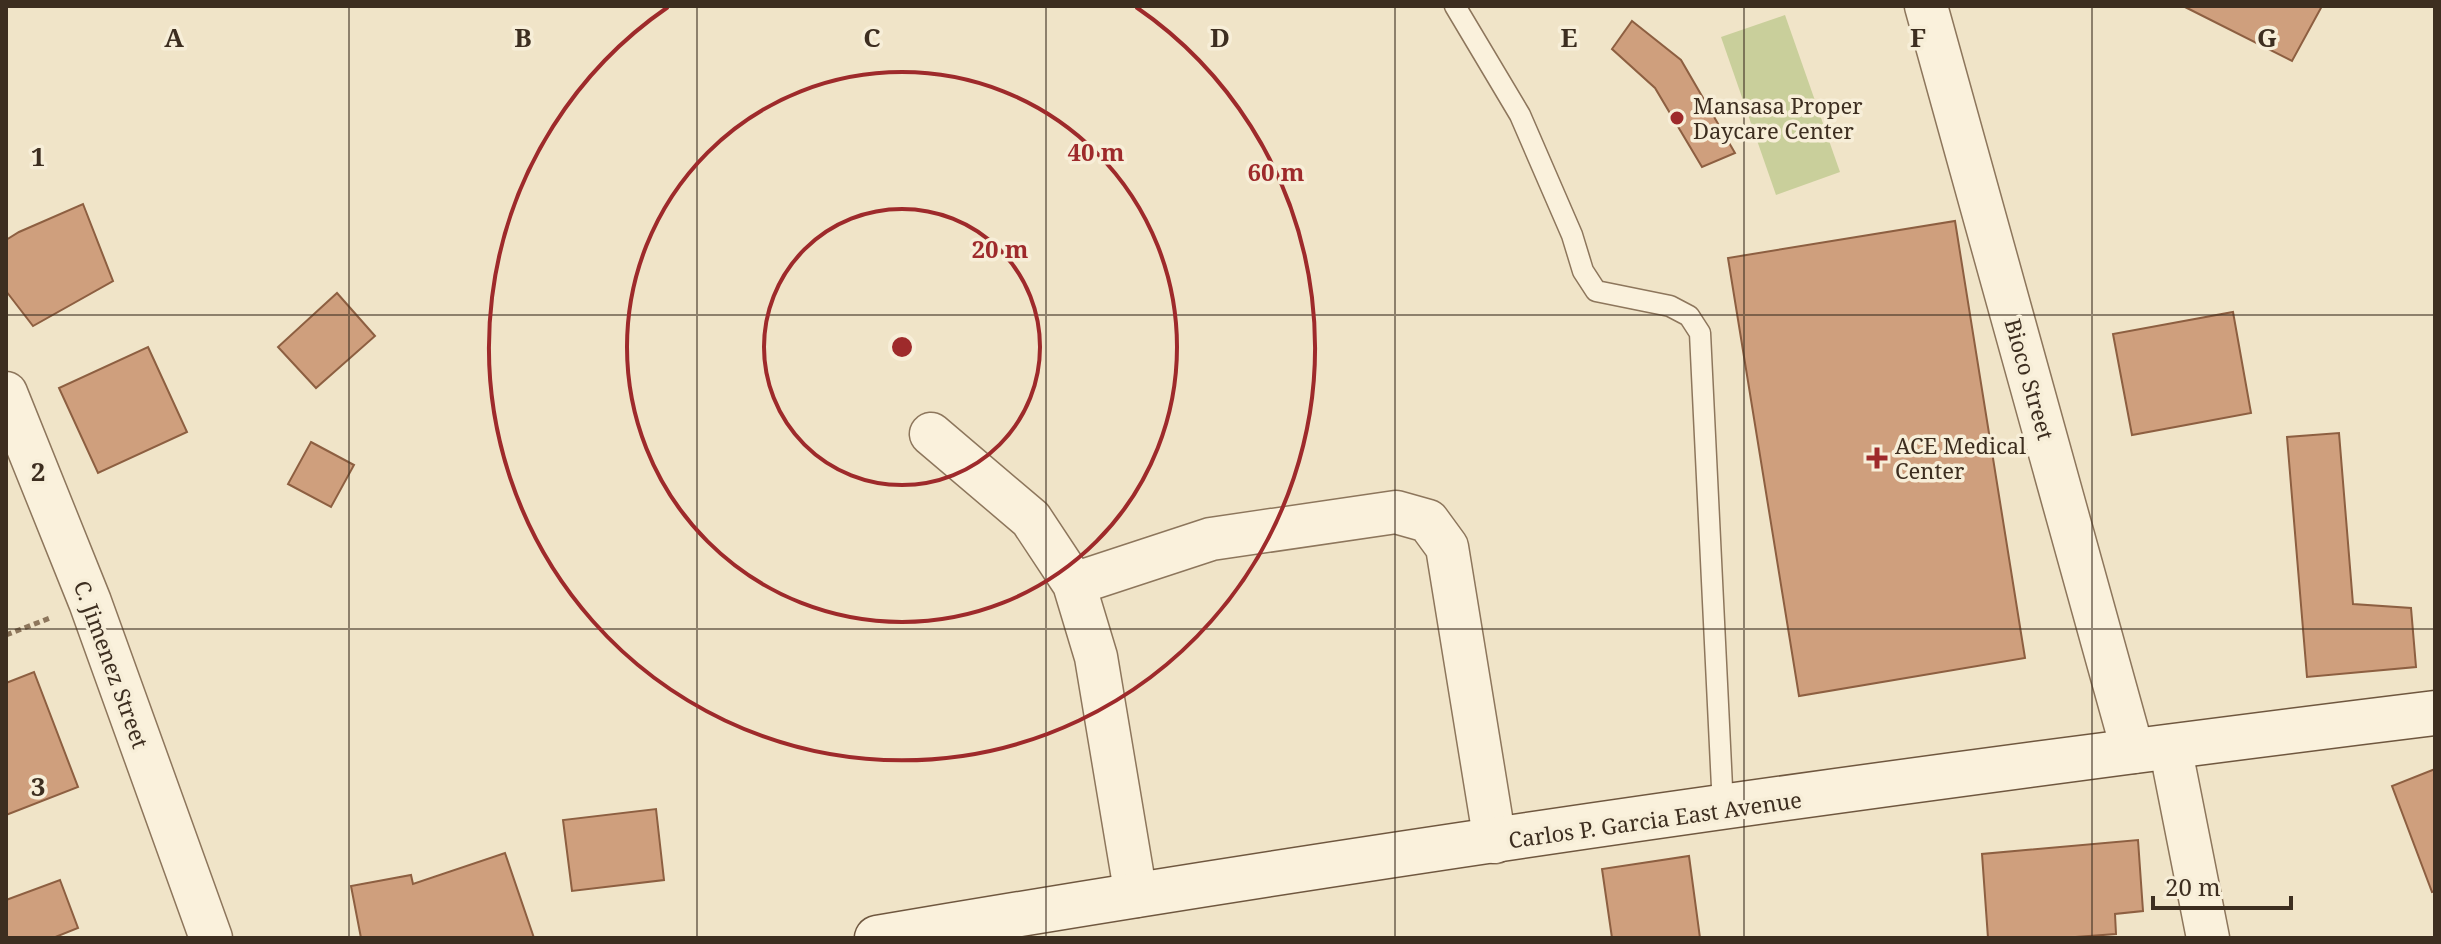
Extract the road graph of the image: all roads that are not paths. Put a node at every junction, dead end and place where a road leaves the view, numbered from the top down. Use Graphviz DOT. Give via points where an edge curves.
graph roads {
  1 [pos="1455,6"];
  2 [pos="1926,6"];
  3 [pos="6,393"];
  4 [pos="931,434"];
  5 [pos="1074,584"];
  6 [pos="2435,713"];
  7 [pos="2152,749"];
  8 [pos="1723,808"];
  9 [pos="1495,842"];
  10 [pos="1136,896"];
  11 [pos="211,938"];
  12 [pos="877,938"];
  13 [pos="2208,938"];
  1 -- 8 [label="lane" via="1520,115 1583,271 1596,291 1670,306 1689,316 1700,333"];
  2 -- 7 [label="street, Bioco Street"];
  3 -- 11 [label="street, C. Jimenez Street" via="90,602"];
  4 -- 5 [label="street" via="1031,519"];
  5 -- 9 [label="street" via="1211,539 1396,512 1428,521 1447,547"];
  5 -- 10 [label="street" via="1096,657"];
  6 -- 7 [label="main road, Carlos P. Garcia East Avenue"];
  7 -- 8 [label="main road, Carlos P. Garcia East Avenue"];
  7 -- 13 [label="street, Bioco Street"];
  8 -- 9 [label="main road, Carlos P. Garcia East Avenue"];
  9 -- 10 [label="main road, Carlos P. Garcia East Avenue"];
  10 -- 12 [label="main road, Carlos P. Garcia East Avenue"];
}
